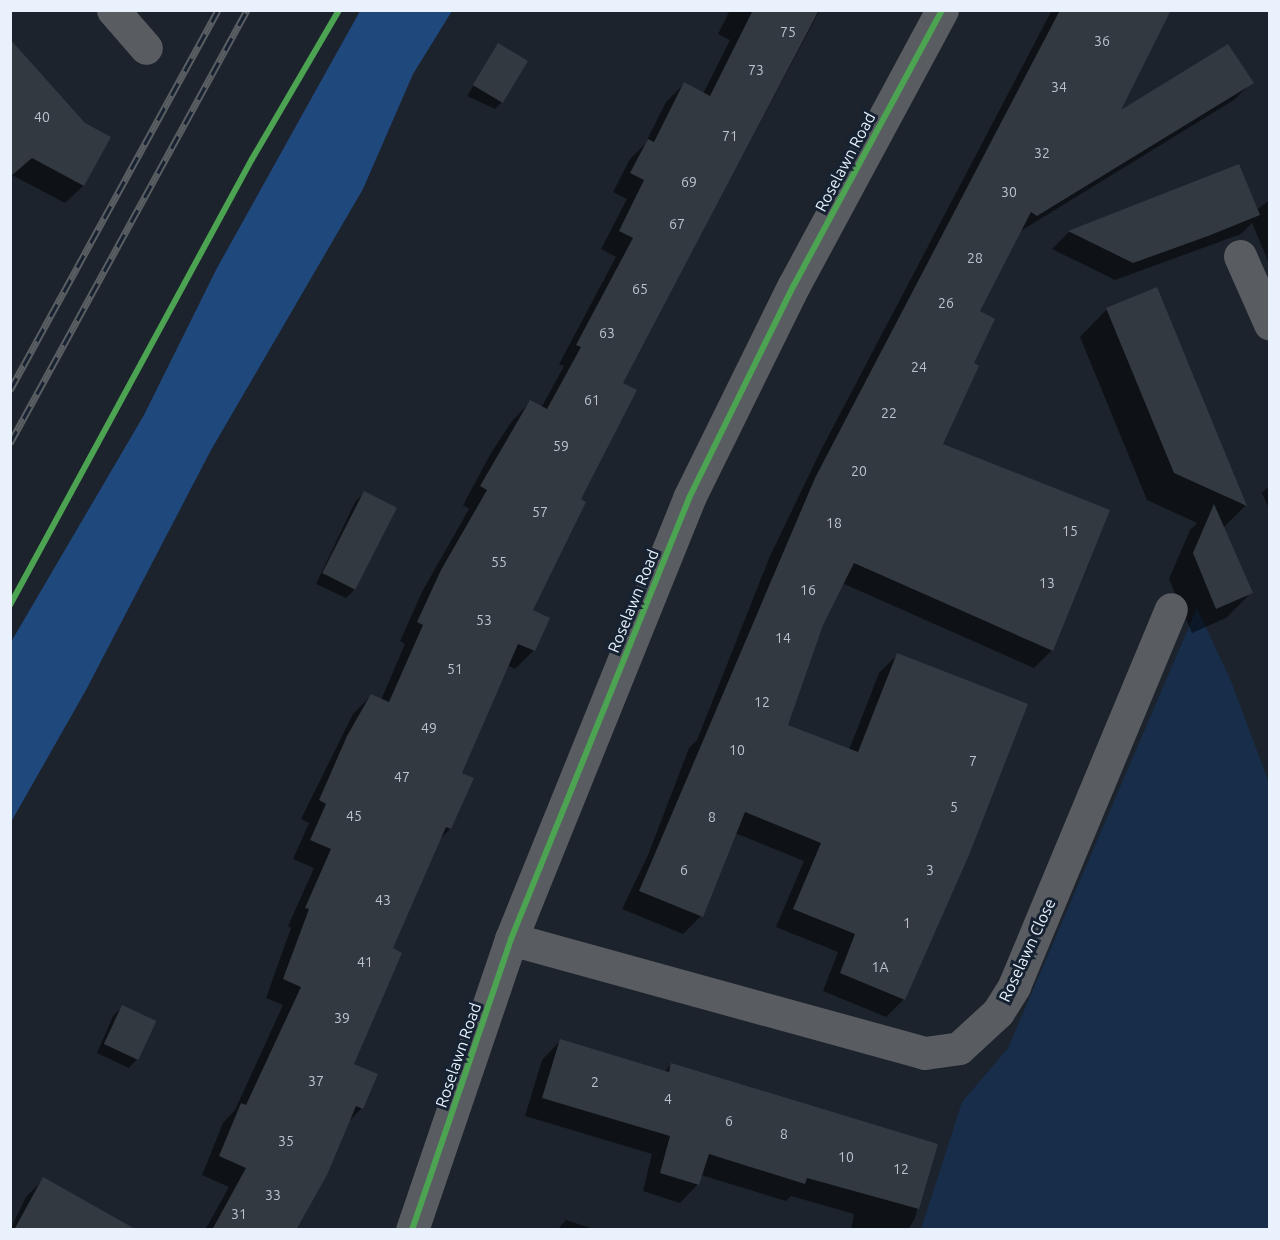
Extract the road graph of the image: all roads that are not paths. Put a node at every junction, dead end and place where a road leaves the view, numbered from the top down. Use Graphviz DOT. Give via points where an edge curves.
graph roads {
  1 [pos="113,10"];
  2 [pos="942,10"];
  3 [pos="146,48"];
  4 [pos="1240,256"];
  5 [pos="1269,324"];
  6 [pos="1171,609"];
  7 [pos="511,939"];
  8 [pos="412,1230"];
  1 -- 3 [label="street"];
  2 -- 7 [label="street, Roselawn Road" via="794,285 689,498"];
  4 -- 5 [label="street"];
  6 -- 7 [label="street, Roselawn Close" via="1014,986 998,1012 959,1048 925,1053"];
  7 -- 8 [label="street, Roselawn Road"];
}
